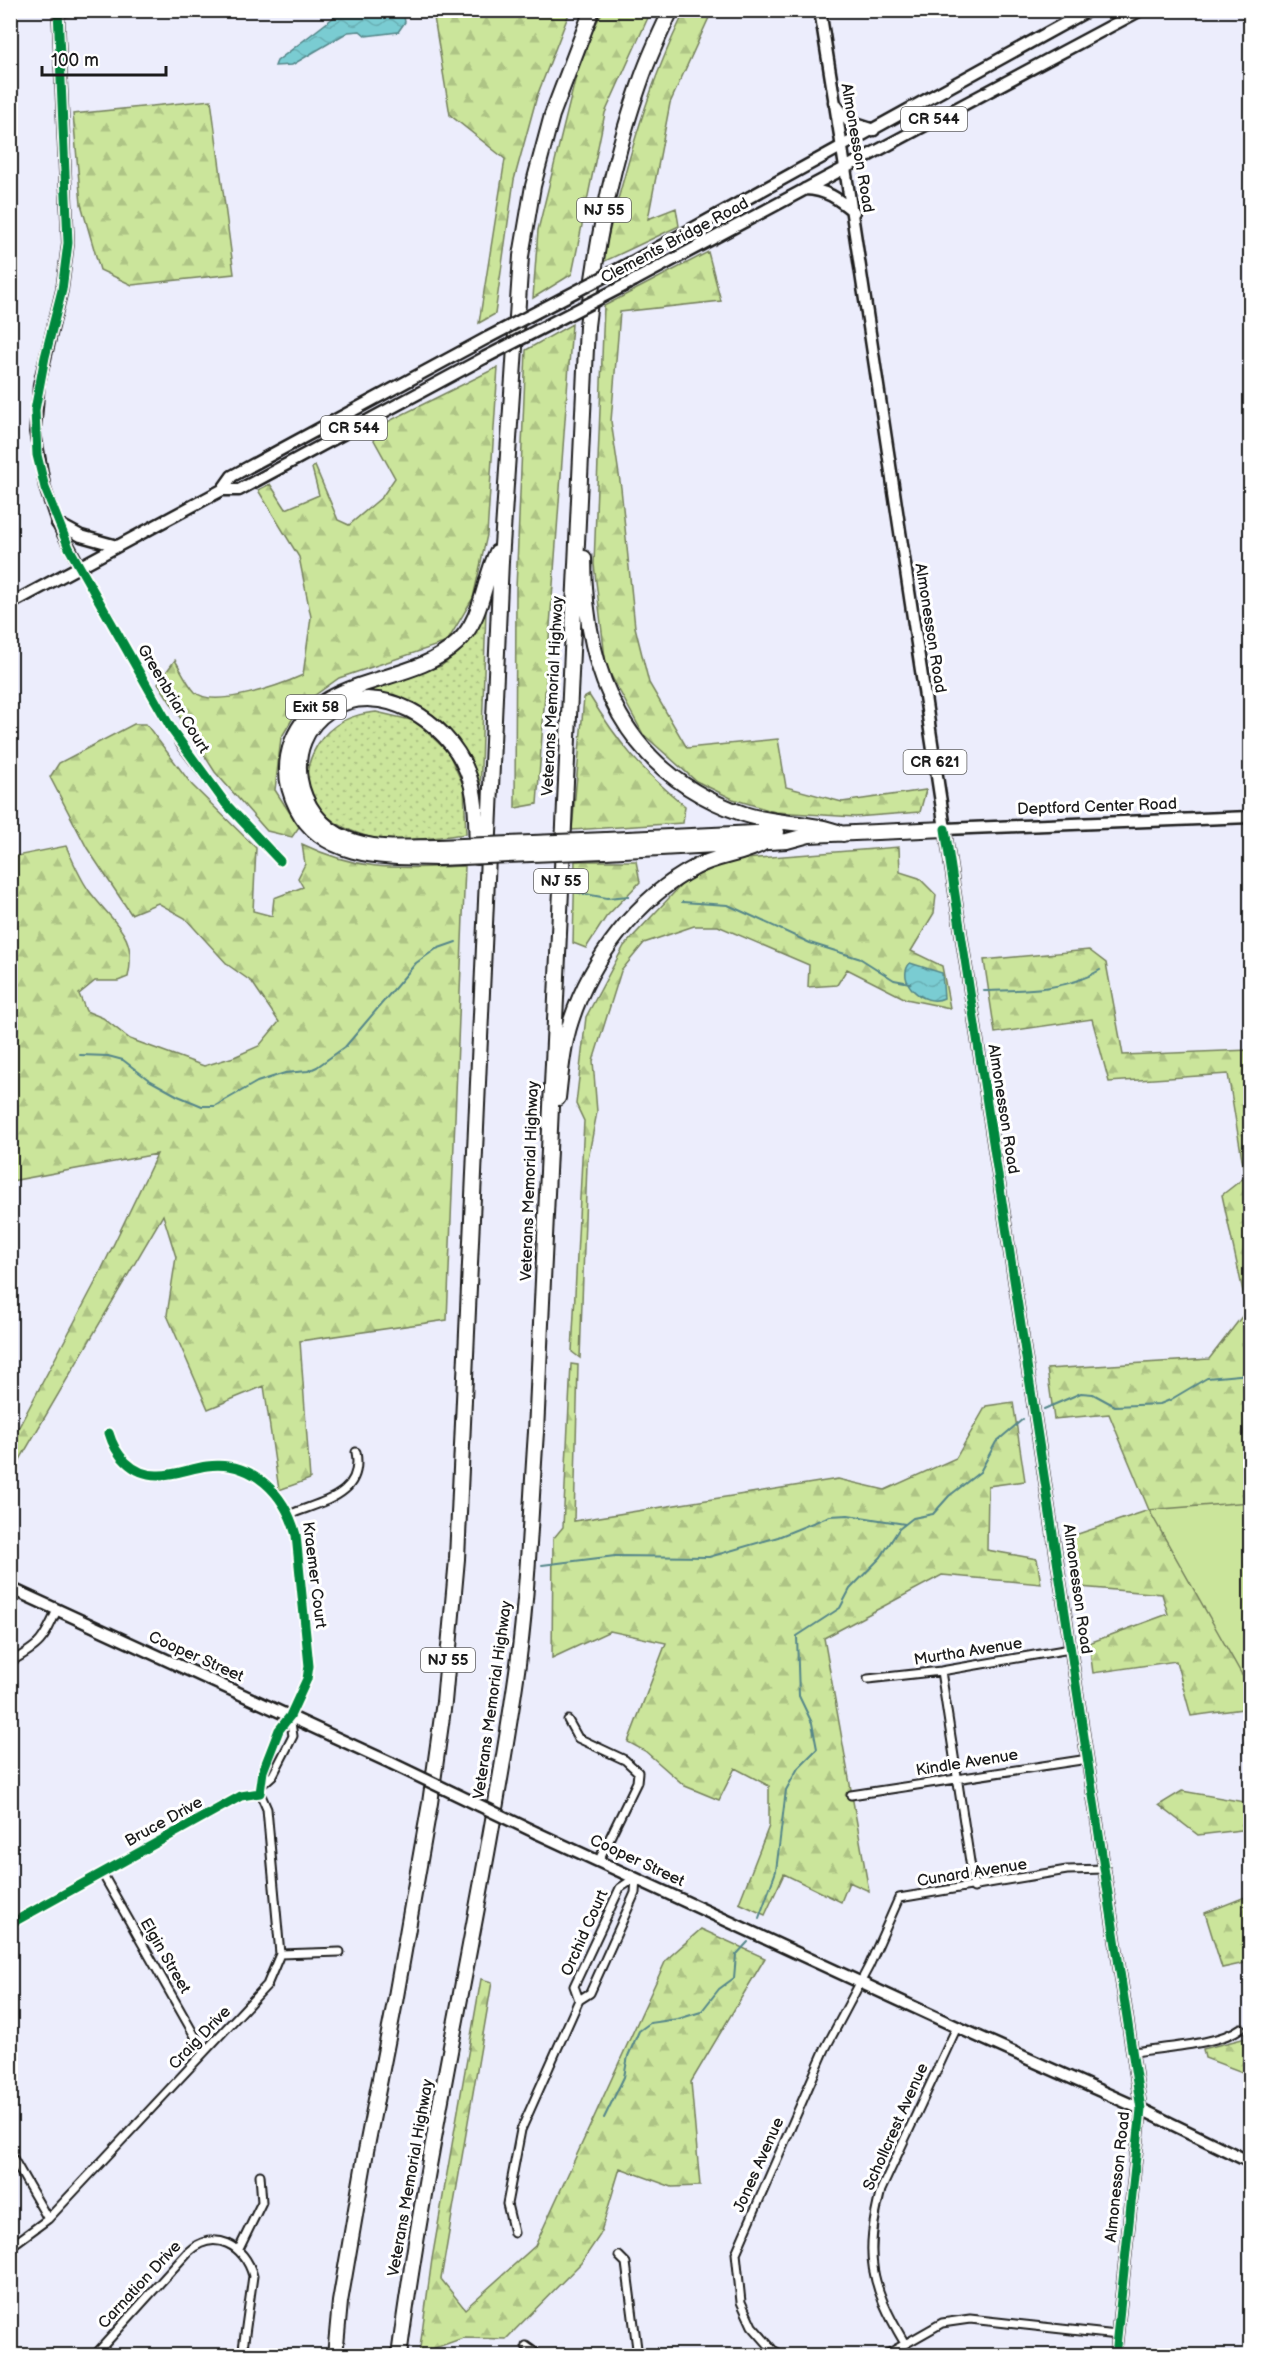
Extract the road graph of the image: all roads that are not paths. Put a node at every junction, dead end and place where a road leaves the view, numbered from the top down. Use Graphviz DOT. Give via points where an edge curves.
graph roads {
  1 [pos="83,10"];
  2 [pos="592,10"];
  3 [pos="670,10"];
  4 [pos="820,10"];
  5 [pos="1089,10"];
  6 [pos="1141,10"];
  7 [pos="58,12"];
  8 [pos="834,102"];
  9 [pos="874,130"];
  10 [pos="842,148"];
  11 [pos="846,166"];
  12 [pos="802,189"];
  13 [pos="854,212"];
  14 [pos="222,490"];
  15 [pos="57,523"];
  16 [pos="577,527"];
  17 [pos="503,539"];
  18 [pos="117,546"];
  19 [pos="80,567"];
  20 [pos="10,604"];
  21 [pos="1251,817"];
  22 [pos="945,828"];
  23 [pos="843,834"];
  24 [pos="808,836"];
  25 [pos="765,842"];
  26 [pos="606,846"];
  27 [pos="438,853"];
  28 [pos="280,861"];
  29 [pos="485,904"];
  30 [pos="545,1234"];
  31 [pos="109,1433"];
  32 [pos="356,1452"];
  33 [pos="291,1514"];
  34 [pos="10,1588"];
  35 [pos="57,1610"];
  36 [pos="1071,1649"];
  37 [pos="10,1662"];
  38 [pos="941,1671"];
  39 [pos="868,1679"];
  40 [pos="290,1716"];
  41 [pos="568,1720"];
  42 [pos="1088,1759"];
  43 [pos="957,1778"];
  44 [pos="263,1784"];
  45 [pos="260,1793"];
  46 [pos="851,1795"];
  47 [pos="598,1860"];
  48 [pos="1105,1869"];
  49 [pos="102,1873"];
  50 [pos="636,1878"];
  51 [pos="974,1888"];
  52 [pos="10,1924"];
  53 [pos="340,1952"];
  54 [pos="280,1954"];
  55 [pos="860,1980"];
  56 [pos="579,2000"];
  57 [pos="957,2027"];
  58 [pos="1241,2028"];
  59 [pos="204,2052"];
  60 [pos="1134,2052"];
  61 [pos="1141,2109"];
  62 [pos="10,2153"];
  63 [pos="1251,2162"];
  64 [pos="261,2175"];
  65 [pos="48,2219"];
  66 [pos="513,2233"];
  67 [pos="10,2247"];
  68 [pos="239,2249"];
  69 [pos="620,2256"];
  70 [pos="1117,2335"];
  71 [pos="904,2342"];
  72 [pos="526,2346"];
  73 [pos="771,2353"];
  74 [pos="96,2355"];
  75 [pos="242,2355"];
  76 [pos="335,2355"];
  77 [pos="399,2355"];
  78 [pos="540,2355"];
  79 [pos="638,2355"];
  80 [pos="784,2355"];
  81 [pos="884,2355"];
  82 [pos="1114,2355"];
  1 -- 7 [label="street"];
  2 -- 17 [label="highway, NJ 55" via="552,115 527,219 514,343"];
  3 -- 16 [label="highway, Veterans Memorial Highway / NJ 55" via="626,124 598,241 587,326"];
  4 -- 8 [label="main road, Almonesson Road / CR 621"];
  5 -- 9 [label="main road, Clements Bridge Road / CR 544"];
  6 -- 11 [label="main road, Clements Bridge Road / CR 544"];
  7 -- 15 [label="street" via="68,243 62,290 39,384 35,432 42,478"];
  8 -- 9 [label="main road" via="849,122"];
  8 -- 10 [label="main road, Almonesson Road / CR 621"];
  9 -- 10 [label="main road, Clements Bridge Road / CR 544"];
  10 -- 11 [label="main road, Almonesson Road / CR 621"];
  10 -- 14 [label="main road, Clements Bridge Road / CR 544, bridge" via="232,477"];
  11 -- 12 [label="main road, Clements Bridge Road / CR 544"];
  11 -- 13 [label="main road, Almonesson Road / CR 621"];
  12 -- 13 [label="main road" via="832,194"];
  12 -- 14 [label="main road, Clements Bridge Road / CR 544, bridge" via="238,490"];
  13 -- 22 [label="main road, Almonesson Road / CR 621"];
  14 -- 18 [label="main road, Clements Bridge Road / CR 544"];
  15 -- 18 [label="main road" via="86,538"];
  15 -- 19 [label="street"];
  16 -- 23 [label="highway" via="584,543 588,620 596,661 617,712 639,742 678,780 720,804 768,820 821,825"];
  16 -- 30 [label="highway, Veterans Memorial Highway / NJ 55"];
  17 -- 27 [label="highway, Exit 58" via="483,597 460,640 438,659 320,703 302,723 288,752 286,769 292,799 308,825 323,838 342,848 371,855"];
  17 -- 29 [label="highway, NJ 55"];
  18 -- 19 [label="main road, Clements Bridge Road / CR 544"];
  19 -- 20 [label="main road, Clements Bridge Road / CR 544"];
  19 -- 28 [label="street, Greenbriar Court" via="181,745 226,804"];
  21 -- 22 [label="main road, Deptford Center Road"];
  22 -- 23 [label="highway"];
  22 -- 36 [label="street, Almonesson Road / CR 621"];
  23 -- 24 [label="highway"];
  24 -- 25 [label="highway, Exit 58"];
  24 -- 26 [label="highway" via="786,832"];
  25 -- 26 [label="highway, Exit 58"];
  25 -- 30 [label="highway, Exit 58" via="697,866 655,895 615,938 589,978 565,1043"];
  26 -- 27 [label="highway, Exit 58, bridge"];
  27 -- 29 [label="highway" via="347,839 319,820 303,796 298,766 307,735 329,711 361,699 390,703 415,713 450,743 472,786 478,879"];
  29 -- 76 [label="highway, NJ 55" via="457,1559 444,1702 342,2290"];
  30 -- 77 [label="highway, Veterans Memorial Highway / NJ 55" via="526,1594 516,1684 427,2176"];
  31 -- 33 [label="street, Kraemer Court" via="113,1448 136,1470 156,1475 207,1466 237,1468 272,1488"];
  32 -- 33 [label="street" via="357,1476 349,1486"];
  33 -- 40 [label="street, Kraemer Court" via="309,1666 308,1679"];
  34 -- 35 [label="main road, Cooper Street"];
  35 -- 37 [label="street" via="36,1648"];
  35 -- 40 [label="main road, Cooper Street"];
  36 -- 38 [label="street, Murtha Avenue"];
  36 -- 42 [label="street, Almonesson Road / CR 621"];
  38 -- 39 [label="street, Murtha Avenue"];
  38 -- 43 [label="street"];
  40 -- 44 [label="street" via="279,1730 263,1771"];
  40 -- 44 [label="street" via="293,1736 273,1775"];
  40 -- 47 [label="main road, Cooper Street, bridge"];
  41 -- 47 [label="street" via="578,1738 626,1760 638,1772 637,1782"];
  42 -- 43 [label="street, Kindle Avenue"];
  42 -- 48 [label="street, Almonesson Road / CR 621"];
  43 -- 46 [label="street, Kindle Avenue"];
  43 -- 51 [label="street"];
  44 -- 45 [label="street"];
  45 -- 49 [label="street, Bruce Drive" via="241,1796"];
  45 -- 54 [label="street, Craig Drive" via="267,1809"];
  47 -- 50 [label="main road, Cooper Street"];
  48 -- 51 [label="street, Cunard Avenue" via="1067,1870"];
  48 -- 60 [label="street, Almonesson Road / CR 621"];
  49 -- 52 [label="street, Bruce Drive"];
  49 -- 59 [label="street, Elgin Street"];
  50 -- 55 [label="main road, Cooper Street"];
  50 -- 56 [label="street, Orchid Court" via="635,1893 590,1993"];
  50 -- 56 [label="street, Orchid Court" via="620,1888 579,1975 574,1986"];
  51 -- 55 [label="street, Cunard Avenue" via="899,1898"];
  53 -- 54 [label="street"];
  54 -- 59 [label="street, Craig Drive" via="257,1998"];
  55 -- 57 [label="main road, Cooper Street"];
  55 -- 73 [label="street, Jones Avenue" via="820,2060 736,2253 741,2302"];
  56 -- 66 [label="street, Orchid Court" via="521,2130 507,2204"];
  57 -- 61 [label="main road, Cooper Street"];
  57 -- 71 [label="street, Schollcrest Avenue" via="880,2190 874,2217 870,2256 874,2277"];
  58 -- 60 [label="street" via="1209,2040"];
  59 -- 65 [label="street, Craig Drive"];
  60 -- 61 [label="street, Almonesson Road / CR 621"];
  61 -- 63 [label="main road, Cooper Street"];
  61 -- 70 [label="street, Almonesson Road / CR 621"];
  62 -- 65 [label="street"];
  64 -- 68 [label="street" via="262,2202"];
  65 -- 67 [label="street, Craig Drive"];
  68 -- 74 [label="street, Carnation Drive" via="216,2240 196,2245"];
  68 -- 75 [label="street" via="254,2276"];
  69 -- 79 [label="street" via="626,2263"];
  70 -- 71 [label="street" via="970,2319 942,2323"];
  70 -- 82 [label="street, Almonesson Road / CR 621"];
  71 -- 81 [label="street"];
  72 -- 78 [label="street"];
  73 -- 80 [label="street, Jones Avenue"];
}
